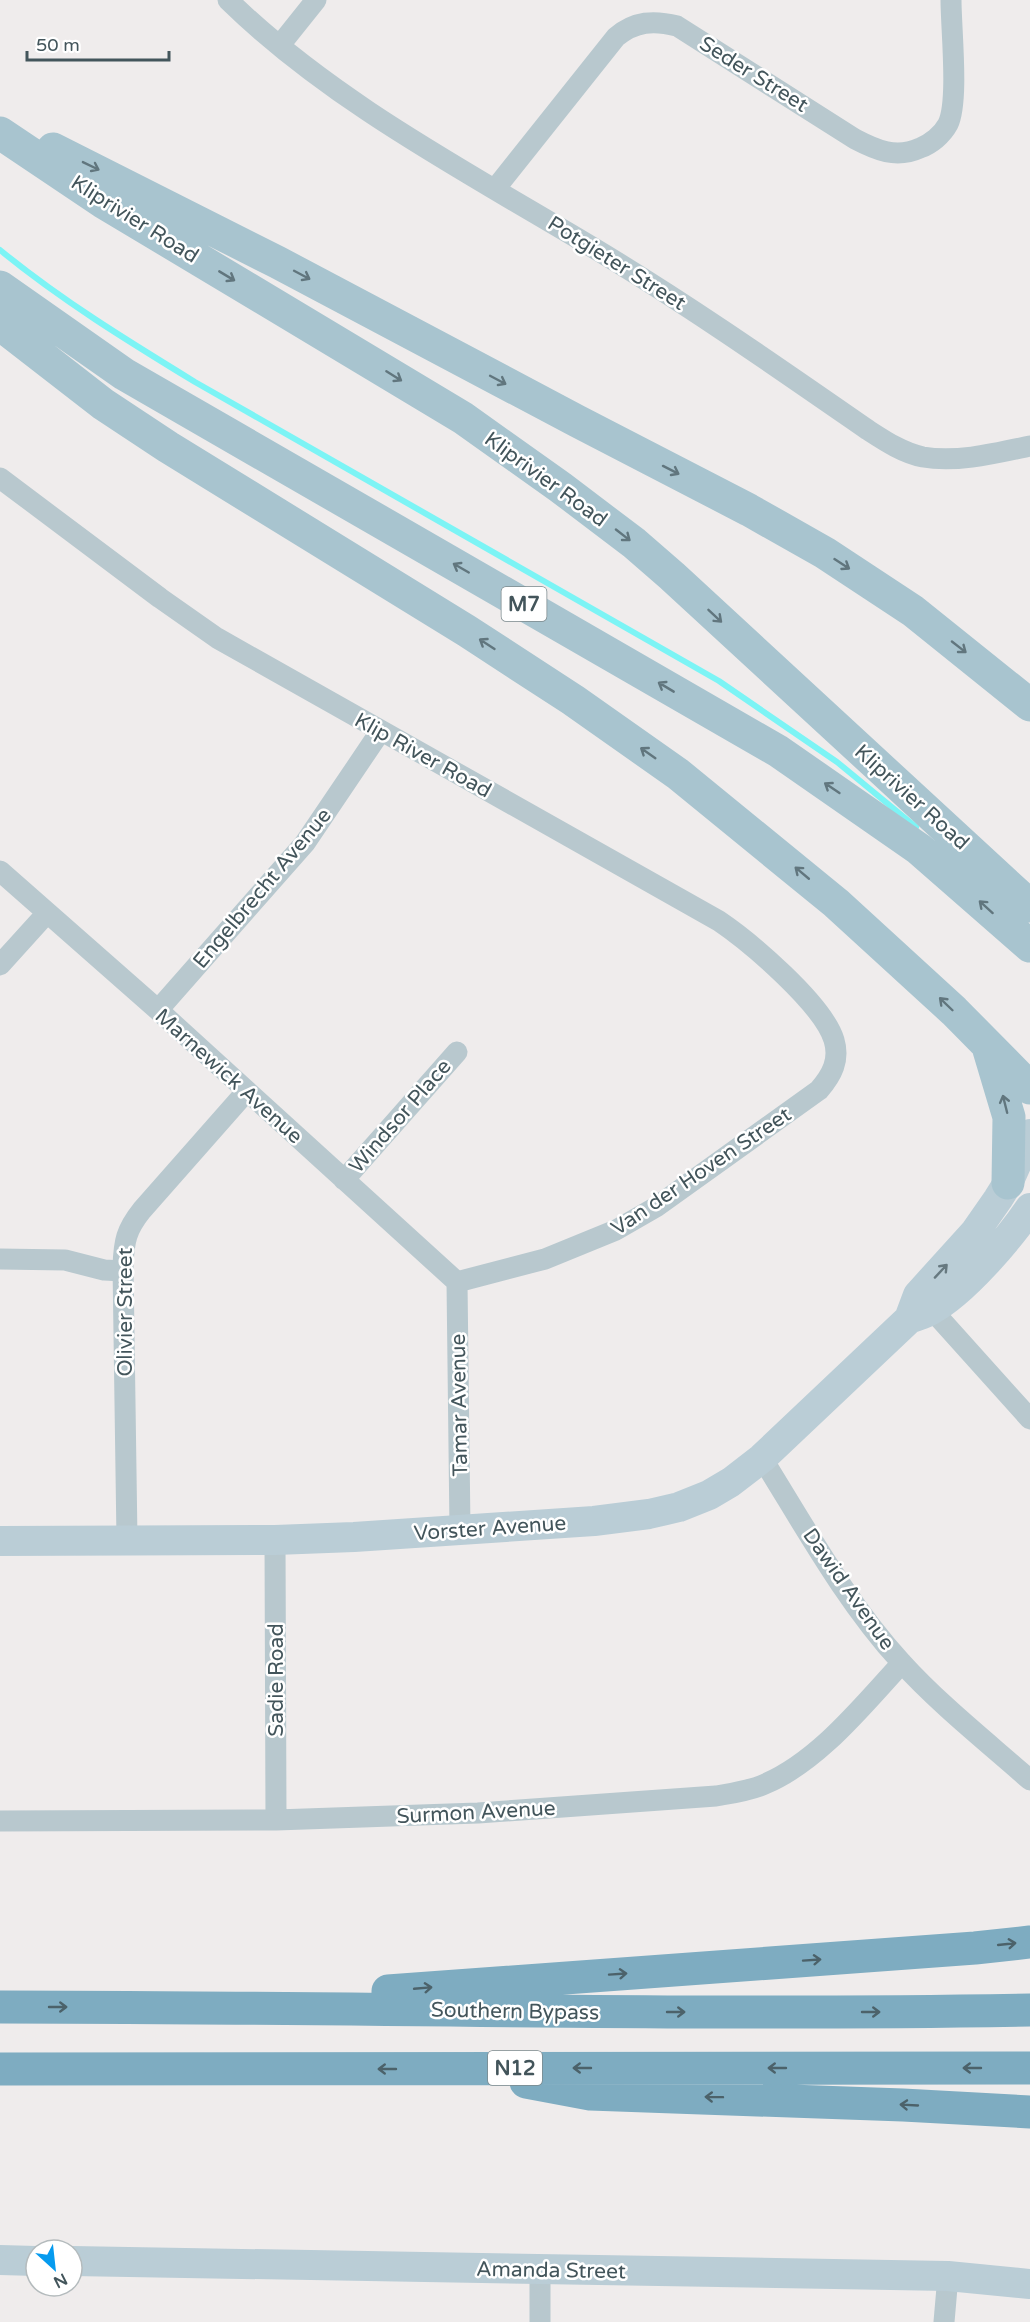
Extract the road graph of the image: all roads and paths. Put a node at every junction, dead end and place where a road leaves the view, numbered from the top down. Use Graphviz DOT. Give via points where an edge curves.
graph roads {
  1 [pos="228,0"];
  2 [pos="316,0"];
  3 [pos="951,0"];
  4 [pos="280,45"];
  5 [pos="0,124"];
  6 [pos="0,133"];
  7 [pos="495,189"];
  8 [pos="0,287"];
  9 [pos="0,324"];
  10 [pos="1030,446"];
  11 [pos="0,478"];
  12 [pos="1030,705"];
  13 [pos="381,732"];
  14 [pos="0,871"];
  15 [pos="1030,906"];
  16 [pos="47,913"];
  17 [pos="1030,946"];
  18 [pos="0,965"];
  19 [pos="158,1010"];
  20 [pos="834,1040"];
  21 [pos="988,1046"];
  22 [pos="457,1052"];
  23 [pos="1030,1088"];
  24 [pos="246,1092"];
  25 [pos="1030,1134"];
  26 [pos="344,1180"];
  27 [pos="1008,1183"];
  28 [pos="1030,1209"];
  29 [pos="0,1260"];
  30 [pos="123,1271"];
  31 [pos="457,1282"];
  32 [pos="920,1308"];
  33 [pos="1030,1419"];
  34 [pos="762,1458"];
  35 [pos="460,1529"];
  36 [pos="127,1540"];
  37 [pos="274,1540"];
  38 [pos="0,1541"];
  39 [pos="902,1663"];
  40 [pos="1030,1780"];
  41 [pos="276,1820"];
  42 [pos="0,1821"];
  43 [pos="1030,1942"];
  44 [pos="0,2007"];
  45 [pos="198,2007"];
  46 [pos="1030,2010"];
  47 [pos="478,2068"];
  48 [pos="1030,2068"];
  49 [pos="0,2069"];
  50 [pos="1030,2112"];
  51 [pos="0,2260"];
  52 [pos="24,2261"];
  53 [pos="84,2261"];
  54 [pos="540,2269"];
  55 [pos="948,2276"];
  56 [pos="1030,2284"];
  57 [pos="540,2322"];
  58 [pos="944,2322"];
  1 -- 4 [label="street, Potgieter Street"];
  2 -- 4 [label="street"];
  3 -- 7 [label="street, Seder Street" via="951,114 944,130 920,149 902,153 875,149 677,26 645,22 616,38"];
  4 -- 7 [label="street, Potgieter Street" via="384,120"];
  5 -- 12 [label="main road, one-way" via="122,182 749,510 825,553 913,611"];
  6 -- 15 [label="main road, Kliprivier Road, one-way" via="104,202 463,418 560,487 672,576"];
  7 -- 10 [label="street, Potgieter Street" via="652,284 894,446 937,458"];
  17 -- 8 [label="main road, Kliprivier Road / M7, one-way" via="919,849 778,751 124,374"];
  21 -- 9 [label="main road, one-way" via="836,903 678,774 476,637 103,404"];
  11 -- 13 [label="street, Klip River Road" via="218,638"];
  13 -- 19 [label="street, Engelbrecht Avenue" via="305,843"];
  13 -- 20 [label="street, Klip River Road" via="734,931 770,961 809,1003"];
  14 -- 16 [label="street, Marnewick Avenue"];
  16 -- 18 [label="street"];
  16 -- 19 [label="street, Marnewick Avenue"];
  19 -- 24 [label="street, Marnewick Avenue"];
  20 -- 31 [label="street, Van der Hoven Street" via="834,1071 819,1090 656,1207 616,1230 545,1260"];
  21 -- 23 [label="main road"];
  27 -- 21 [label="main road, one-way" via="1009,1117"];
  22 -- 26 [label="street, Windsor Place"];
  24 -- 26 [label="street, Marnewick Avenue"];
  24 -- 30 [label="street, Olivier Street" via="134,1219 124,1241"];
  25 -- 27 [label="main road, Vorster Avenue"];
  26 -- 31 [label="street, Marnewick Avenue"];
  32 -- 27 [label="main road, Vorster Avenue, one-way"];
  28 -- 32 [label="main road, Vorster Avenue" via="973,1275"];
  29 -- 30 [label="street" via="65,1260"];
  30 -- 36 [label="street, Olivier Street"];
  31 -- 35 [label="street, Tamar Avenue"];
  32 -- 33 [label="street"];
  32 -- 34 [label="main road, Vorster Avenue"];
  34 -- 35 [label="main road, Vorster Avenue" via="709,1495 659,1511 594,1521"];
  34 -- 39 [label="street, Dawid Avenue" via="848,1594"];
  35 -- 37 [label="main road, Vorster Avenue"];
  36 -- 37 [label="main road, Vorster Avenue"];
  36 -- 38 [label="main road, Vorster Avenue"];
  37 -- 41 [label="street, Sadie Road"];
  39 -- 40 [label="street, Dawid Avenue"];
  39 -- 41 [label="street, Surmon Avenue" via="807,1759 789,1772 747,1790 594,1806"];
  41 -- 42 [label="street, Surmon Avenue"];
  45 -- 43 [label="highway, one-way"];
  44 -- 45 [label="highway, Southern Bypass, one-way"];
  45 -- 46 [label="highway, Southern Bypass, one-way" via="555,2012"];
  48 -- 47 [label="highway, N12, one-way"];
  47 -- 49 [label="highway, N12, one-way"];
  50 -- 47 [label="highway, one-way" via="590,2094 515,2080"];
  51 -- 52 [label="main road"];
  53 -- 54 [label="main road, Amanda Street"];
  54 -- 55 [label="main road, Amanda Street"];
  54 -- 57 [label="street"];
  55 -- 56 [label="main road, Amanda Street"];
  55 -- 58 [label="street"];
}
